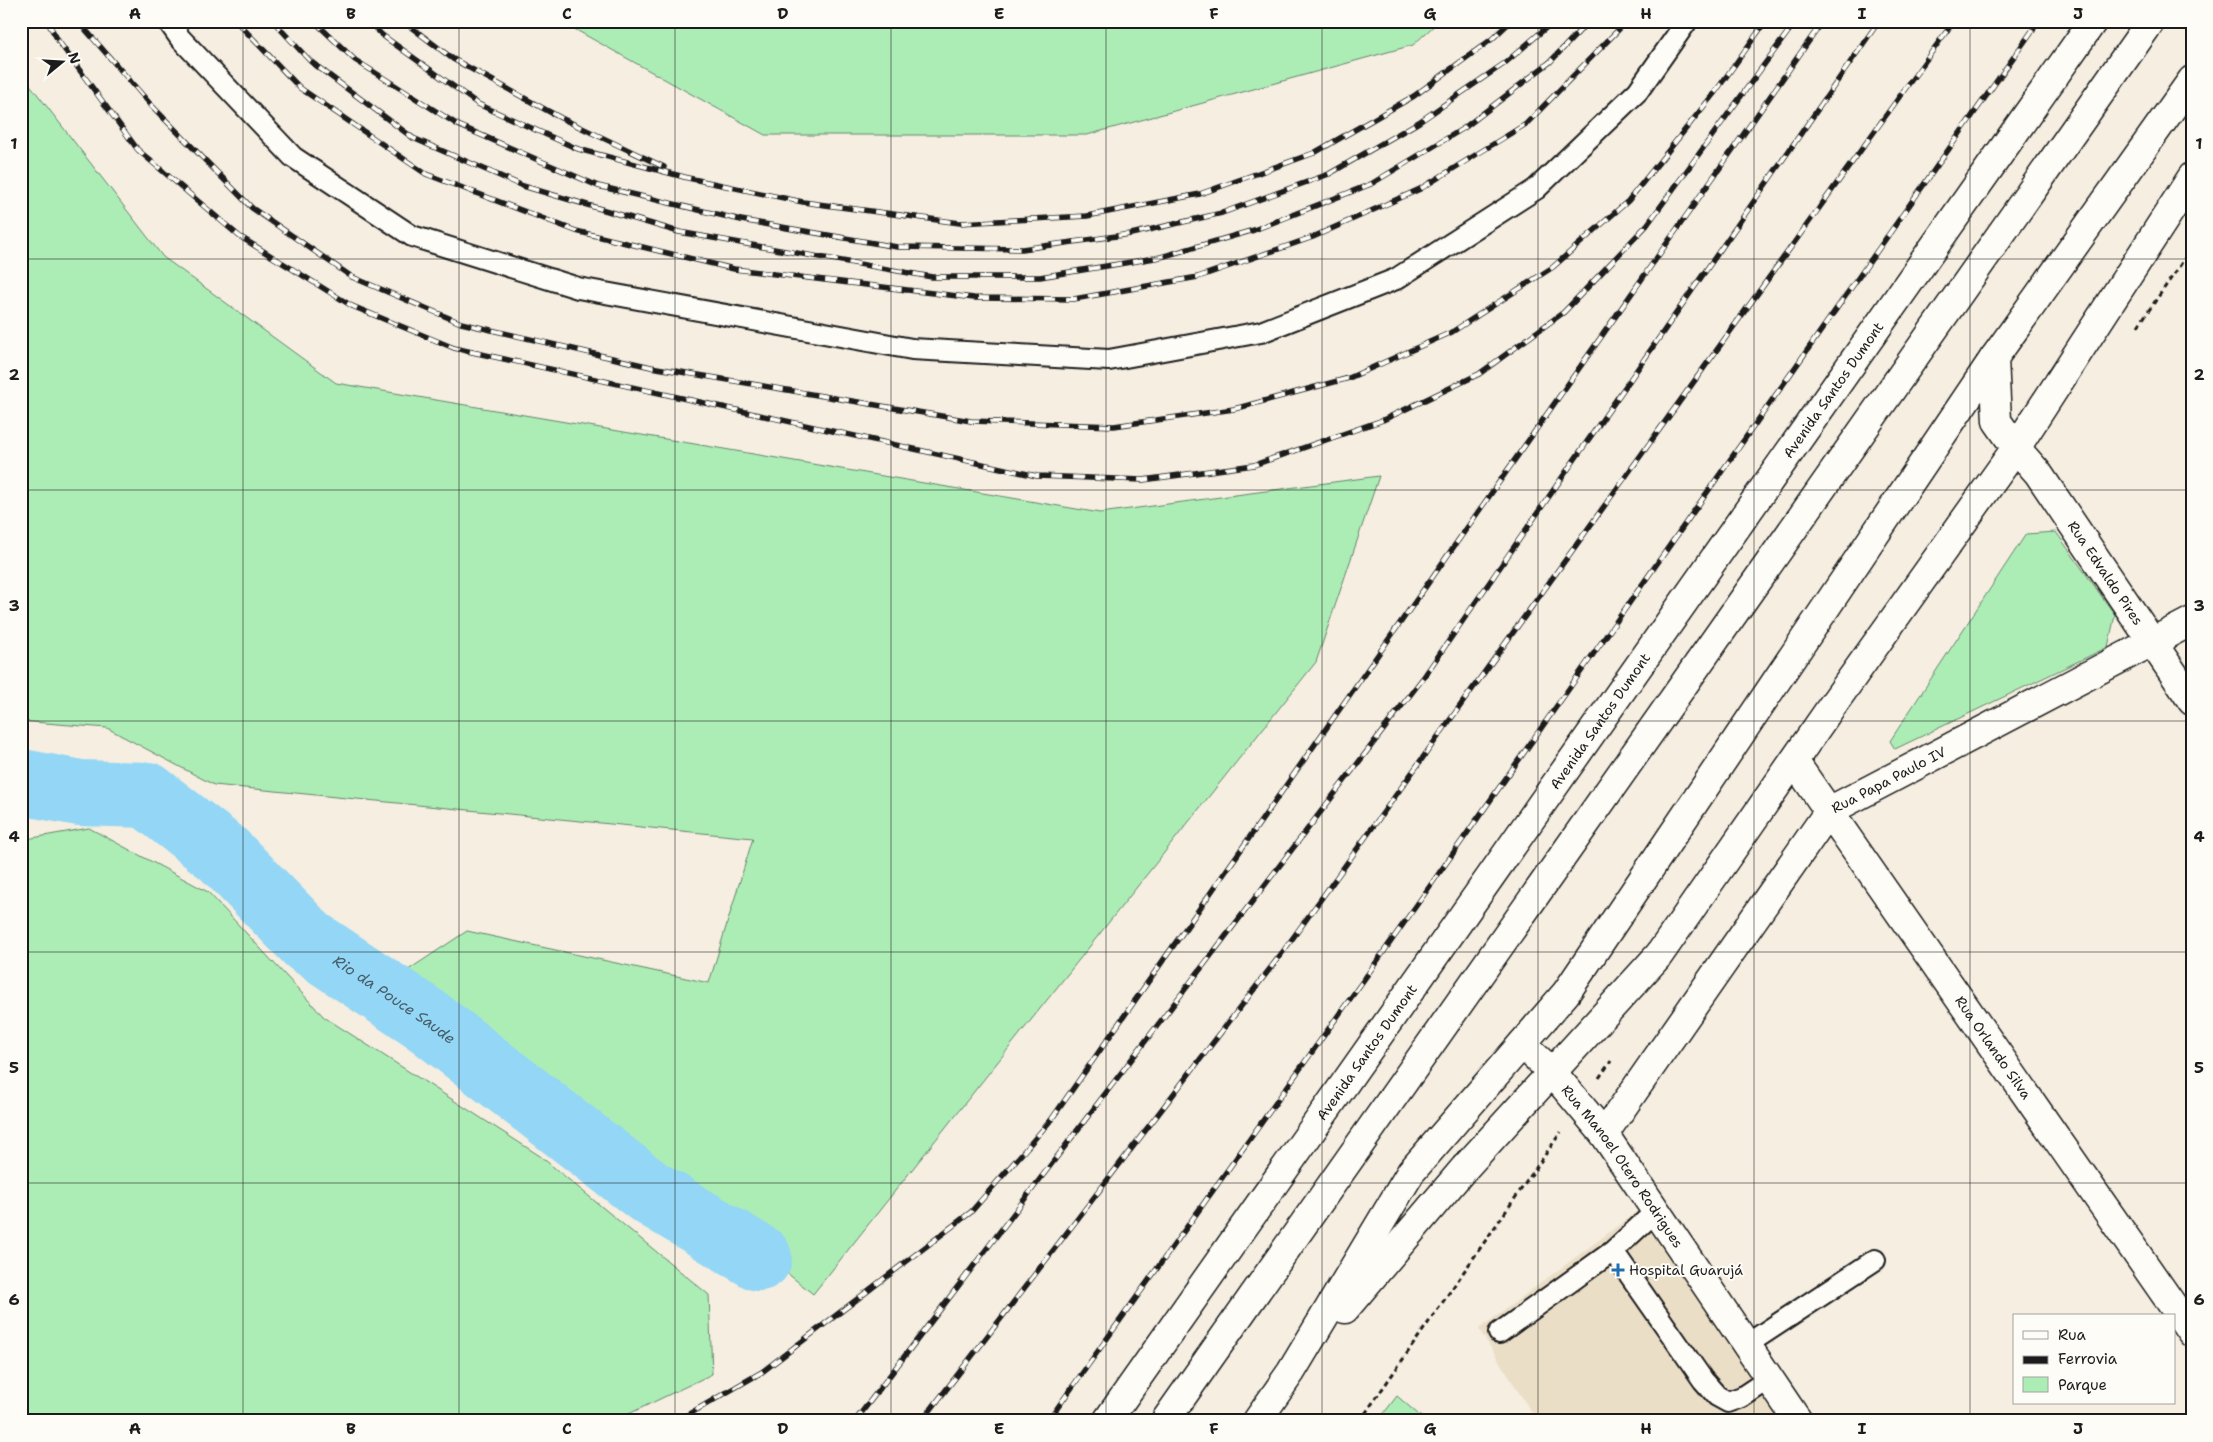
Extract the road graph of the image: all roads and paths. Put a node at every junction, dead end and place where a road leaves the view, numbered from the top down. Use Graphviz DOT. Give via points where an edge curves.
graph roads {
  1 [pos="168,21"];
  2 [pos="1687,21"];
  3 [pos="2093,21"];
  4 [pos="2151,21"];
  5 [pos="2192,80"];
  6 [pos="2192,177"];
  7 [pos="1994,358"];
  8 [pos="2016,448"];
  9 [pos="2192,621"];
  10 [pos="2150,641"];
  11 [pos="2192,701"];
  12 [pos="1794,761"];
  13 [pos="1829,811"];
  14 [pos="1522,1044"];
  15 [pos="1552,1072"];
  16 [pos="1604,1134"];
  17 [pos="1656,1211"];
  18 [pos="1613,1251"];
  19 [pos="1875,1260"];
  20 [pos="1499,1333"];
  21 [pos="2192,1333"];
  22 [pos="1746,1345"];
  23 [pos="1291,1372"];
  24 [pos="1769,1379"];
  25 [pos="1107,1421"];
  26 [pos="1165,1421"];
  27 [pos="1257,1421"];
  28 [pos="1798,1421"];
  1 -- 2 [label="lane" via="180,38 293,156 412,236 578,288 912,349 1109,360 1260,332 1396,279 1536,189 1638,91"];
  3 -- 25 [label="main road, Avenida Santos Dumont"];
  4 -- 26 [label="main road"];
  5 -- 7 [label="main road"];
  6 -- 8 [label="main road"];
  7 -- 8 [label="main road, Rua Edvaldo Pires" via="1997,420"];
  7 -- 14 [label="main road" via="1566,993"];
  8 -- 10 [label="main road, Rua Edvaldo Pires" via="2038,473"];
  8 -- 12 [label="main road"];
  9 -- 10 [label="main road, Rua Papa Paulo IV"];
  10 -- 11 [label="main road, Rua Edvaldo Pires"];
  10 -- 13 [label="main road, Rua Papa Paulo IV"];
  12 -- 13 [label="main road, Rua Orlando Silva"];
  12 -- 15 [label="main road" via="1659,955"];
  13 -- 16 [label="main road, Rua Papa Paulo IV"];
  13 -- 21 [label="main road, Rua Orlando Silva"];
  14 -- 15 [label="main road, Rua Manoel Otero Rodrigues"];
  14 -- 23 [label="main road" via="1412,1172"];
  15 -- 16 [label="main road, Rua Manoel Otero Rodrigues"];
  15 -- 23 [label="main road" via="1462,1171"];
  16 -- 17 [label="main road, Rua Manoel Otero Rodrigues"];
  17 -- 18 [label="lane"];
  17 -- 22 [label="main road, Rua Manoel Otero Rodrigues"];
  18 -- 20 [label="lane"];
  18 -- 24 [label="lane" via="1702,1380 1717,1396 1728,1402 1735,1400"];
  19 -- 22 [label="lane"];
  22 -- 24 [label="main road, Rua Manoel Otero Rodrigues"];
  23 -- 27 [label="main road"];
  24 -- 28 [label="main road, Rua Manoel Otero Rodrigues"];
}
